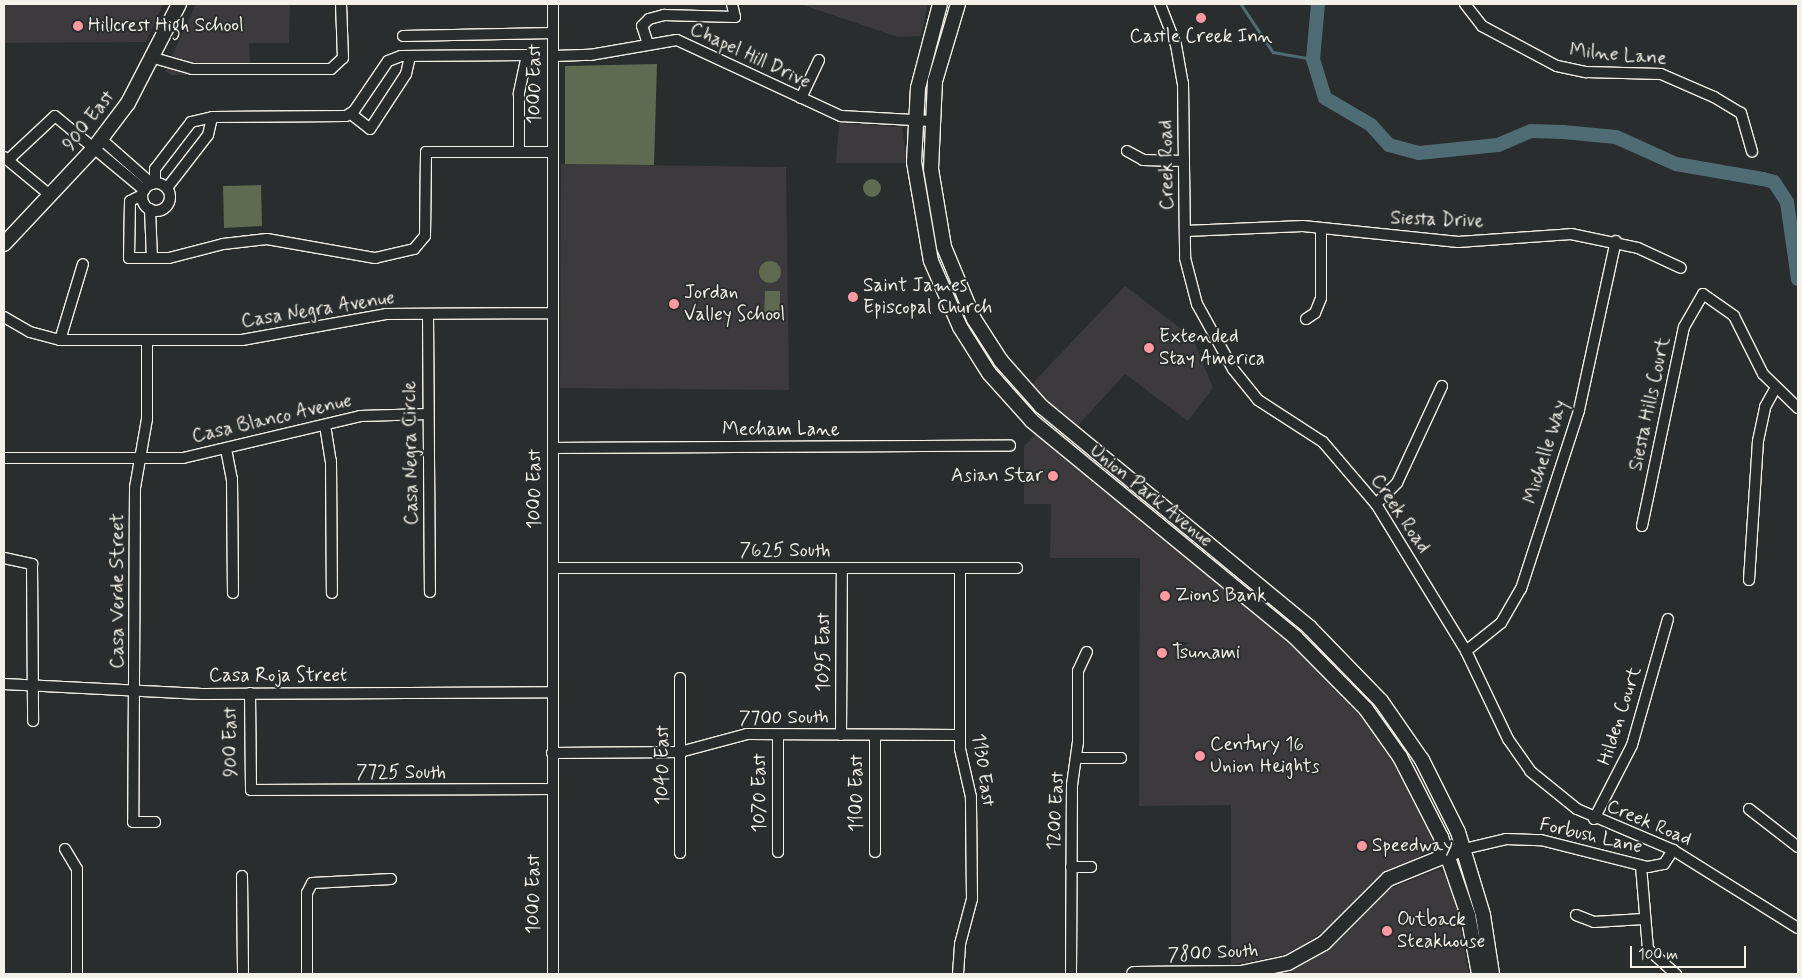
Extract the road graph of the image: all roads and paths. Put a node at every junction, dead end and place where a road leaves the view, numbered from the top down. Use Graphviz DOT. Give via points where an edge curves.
graph roads {
  1 [pos="179,4"];
  2 [pos="341,4"];
  3 [pos="553,4"];
  4 [pos="732,4"];
  5 [pos="940,4"];
  6 [pos="958,4"];
  7 [pos="1160,4"];
  8 [pos="1465,4"];
  9 [pos="553,33"];
  10 [pos="403,36"];
  11 [pos="648,44"];
  12 [pos="410,56"];
  13 [pos="553,56"];
  14 [pos="154,58"];
  15 [pos="819,60"];
  16 [pos="801,98"];
  17 [pos="351,114"];
  18 [pos="212,117"];
  19 [pos="914,121"];
  20 [pos="931,121"];
  21 [pos="98,144"];
  22 [pos="1752,150"];
  23 [pos="1127,151"];
  24 [pos="519,152"];
  25 [pos="553,152"];
  26 [pos="6,158"];
  27 [pos="1184,161"];
  28 [pos="148,188"];
  29 [pos="167,188"];
  30 [pos="50,196"];
  31 [pos="150,209"];
  32 [pos="1321,228"];
  33 [pos="1185,231"];
  34 [pos="1616,241"];
  35 [pos="4,244"];
  36 [pos="152,258"];
  37 [pos="83,264"];
  38 [pos="1681,268"];
  39 [pos="552,313"];
  40 [pos="428,314"];
  41 [pos="1306,320"];
  42 [pos="5,321"];
  43 [pos="60,340"];
  44 [pos="147,340"];
  45 [pos="1442,386"];
  46 [pos="1775,389"];
  47 [pos="1798,408"];
  48 [pos="428,414"];
  49 [pos="325,425"];
  50 [pos="1010,446"];
  51 [pos="553,448"];
  52 [pos="226,450"];
  53 [pos="4,458"];
  54 [pos="141,458"];
  55 [pos="1376,504"];
  56 [pos="1642,526"];
  57 [pos="4,558"];
  58 [pos="553,568"];
  59 [pos="842,568"];
  60 [pos="960,568"];
  61 [pos="1017,568"];
  62 [pos="1749,580"];
  63 [pos="430,592"];
  64 [pos="233,593"];
  65 [pos="332,593"];
  66 [pos="1668,619"];
  67 [pos="1466,651"];
  68 [pos="1087,652"];
  69 [pos="680,678"];
  70 [pos="4,684"];
  71 [pos="135,688"];
  72 [pos="32,689"];
  73 [pos="553,692"];
  74 [pos="250,693"];
  75 [pos="33,721"];
  76 [pos="778,735"];
  77 [pos="841,735"];
  78 [pos="875,735"];
  79 [pos="959,735"];
  80 [pos="680,752"];
  81 [pos="552,753"];
  82 [pos="1076,758"];
  83 [pos="1121,758"];
  84 [pos="552,789"];
  85 [pos="251,790"];
  86 [pos="1749,809"];
  87 [pos="1594,819"];
  88 [pos="155,822"];
  89 [pos="1798,847"];
  90 [pos="65,849"];
  91 [pos="1464,849"];
  92 [pos="1672,850"];
  93 [pos="778,852"];
  94 [pos="875,852"];
  95 [pos="680,853"];
  96 [pos="1448,853"];
  97 [pos="1641,866"];
  98 [pos="1071,867"];
  99 [pos="1091,867"];
  100 [pos="242,876"];
  101 [pos="391,879"];
  102 [pos="1576,915"];
  103 [pos="1643,918"];
  104 [pos="1798,928"];
  105 [pos="1481,972"];
  106 [pos="77,974"];
  107 [pos="243,974"];
  108 [pos="307,974"];
  109 [pos="553,974"];
  110 [pos="958,974"];
  111 [pos="1071,974"];
  112 [pos="1134,974"];
  113 [pos="1492,974"];
  114 [pos="1676,974"];
  1 -- 14 [label="main road, 900 East"];
  2 -- 14 [label="street" via="343,58 331,69 192,69"];
  3 -- 9 [label="street, 1000 East"];
  4 -- 11 [label="street" via="735,17 664,15 649,20 642,26"];
  5 -- 19 [label="main road, Union Park Avenue" via="924,56"];
  6 -- 20 [label="main road, Union Park Avenue" via="939,64"];
  7 -- 27 [label="street, Creek Road" via="1176,46 1183,83"];
  8 -- 22 [label="street, Milne Lane" via="1482,26 1557,66 1586,72 1661,74 1714,97 1741,113"];
  9 -- 10 [label="street"];
  9 -- 13 [label="street, 1000 East"];
  11 -- 13 [label="street, Chapel Hill Drive" via="590,55"];
  11 -- 16 [label="street, Chapel Hill Drive" via="689,43"];
  12 -- 17 [label="street" via="388,61"];
  12 -- 17 [label="street" via="406,74 370,129"];
  12 -- 24 [label="street" via="527,55 519,94"];
  13 -- 25 [label="street, 1000 East"];
  14 -- 21 [label="main road, 900 East"];
  15 -- 16 [label="street"];
  16 -- 19 [label="street, Chapel Hill Drive" via="841,116"];
  17 -- 18 [label="street"];
  18 -- 28 [label="street" via="191,122 155,169"];
  18 -- 29 [label="street" via="208,135"];
  19 -- 20 [label="street, Chapel Hill Drive"];
  19 -- 96 [label="main road, Union Park Avenue" via="917,196 931,261 956,321 989,373 1049,437 1288,631 1338,677 1400,757"];
  20 -- 91 [label="main road, Union Park Avenue" via="932,183 944,247 970,311 1001,361 1053,417 1350,665 1412,745"];
  21 -- 26 [label="street" via="55,116"];
  21 -- 28 [label="street"];
  21 -- 30 [label="main road, 900 East"];
  23 -- 27 [label="street" via="1142,160"];
  24 -- 25 [label="street"];
  24 -- 36 [label="street" via="426,152 424,236 414,249 394,256 356,257 266,239"];
  25 -- 39 [label="street, 1000 East"];
  26 -- 30 [label="street"];
  27 -- 33 [label="street, Creek Road"];
  28 -- 29 [label="street"];
  28 -- 31 [label="street"];
  28 -- 36 [label="street" via="130,201 129,258"];
  29 -- 31 [label="street" via="170,198 165,208"];
  30 -- 35 [label="main road, 900 East"];
  31 -- 36 [label="street"];
  32 -- 33 [label="street, Siesta Drive"];
  32 -- 34 [label="street, Siesta Drive" via="1438,241 1552,234"];
  32 -- 41 [label="street" via="1321,298 1315,313"];
  33 -- 55 [label="street, Creek Road" via="1193,292 1233,369 1258,400 1323,442"];
  34 -- 38 [label="street, Siesta Drive"];
  34 -- 67 [label="street, Michelle Way" via="1579,410 1521,589 1501,623"];
  37 -- 43 [label="street"];
  39 -- 40 [label="street, Casa Negra Avenue"];
  39 -- 51 [label="street, 1000 East"];
  40 -- 44 [label="street, Casa Negra Avenue" via="355,318 265,338"];
  40 -- 48 [label="street, Casa Negra Circle"];
  42 -- 43 [label="street, Casa Negra Avenue"];
  43 -- 44 [label="street, Casa Negra Avenue"];
  44 -- 54 [label="street, Casa Verde Street" via="147,419"];
  45 -- 55 [label="street" via="1397,483"];
  46 -- 47 [label="street"];
  46 -- 56 [label="street, Siesta Hills Court" via="1734,316 1703,294 1684,327"];
  46 -- 62 [label="street" via="1758,436"];
  48 -- 49 [label="street, Casa Blanco Avenue" via="374,414"];
  48 -- 63 [label="street, Casa Negra Circle"];
  49 -- 52 [label="street, Casa Blanco Avenue"];
  49 -- 65 [label="street" via="331,462"];
  50 -- 51 [label="street, Mecham Lane"];
  51 -- 58 [label="street, 1000 East"];
  52 -- 54 [label="street, Casa Blanco Avenue" via="183,458"];
  52 -- 64 [label="street" via="232,479"];
  53 -- 54 [label="street, Casa Blanco Avenue"];
  54 -- 71 [label="street, Casa Verde Street" via="135,488"];
  55 -- 67 [label="street, Creek Road"];
  57 -- 72 [label="street" via="32,564"];
  58 -- 59 [label="street, 7625 South"];
  58 -- 73 [label="street, 1000 East"];
  59 -- 60 [label="street, 7625 South"];
  59 -- 77 [label="street, 1095 East"];
  60 -- 61 [label="street, 7625 South"];
  60 -- 79 [label="street, 1130 East"];
  66 -- 87 [label="street, Hilden Court" via="1632,745"];
  67 -- 87 [label="street, Creek Road" via="1508,738 1530,771 1556,796"];
  68 -- 82 [label="street, 1200 East" via="1078,671"];
  69 -- 80 [label="street, 1040 East"];
  70 -- 72 [label="street, Casa Roja Street"];
  71 -- 72 [label="street, Casa Roja Street"];
  71 -- 74 [label="street, Casa Roja Street"];
  71 -- 88 [label="street, Casa Verde Street" via="133,822"];
  72 -- 75 [label="street"];
  73 -- 74 [label="street, Casa Roja Street"];
  73 -- 81 [label="street, 1000 East"];
  74 -- 85 [label="street, 900 East"];
  76 -- 77 [label="street, 7700 South"];
  76 -- 80 [label="street, 7700 South" via="736,735"];
  76 -- 93 [label="street, 1070 East"];
  77 -- 78 [label="street, 7700 South"];
  78 -- 79 [label="street, 7700 South"];
  78 -- 94 [label="street, 1100 East"];
  79 -- 110 [label="street, 1130 East" via="960,762 972,796 972,907 960,944"];
  80 -- 81 [label="street, 7700 South"];
  80 -- 95 [label="street, 1040 East"];
  81 -- 84 [label="street, 1000 East"];
  82 -- 83 [label="street"];
  82 -- 98 [label="street, 1200 East"];
  84 -- 85 [label="street, 7725 South"];
  84 -- 109 [label="street, 1000 East"];
  86 -- 89 [label="street"];
  87 -- 92 [label="street, Creek Road"];
  90 -- 106 [label="street" via="77,869"];
  91 -- 96 [label="main road, 7800 South"];
  91 -- 97 [label="street, Forbush Lane" via="1506,839 1541,840"];
  91 -- 113 [label="main road, Union Park Avenue" via="1483,914"];
  92 -- 97 [label="street, Forbush Lane" via="1664,864"];
  92 -- 104 [label="street, Creek Road"];
  96 -- 105 [label="main road, Union Park Avenue" via="1468,915"];
  96 -- 112 [label="main road, 7800 South" via="1388,879 1324,943 1288,963 1246,972"];
  97 -- 103 [label="street"];
  98 -- 99 [label="street"];
  98 -- 111 [label="street, 1200 East"];
  100 -- 107 [label="street"];
  101 -- 108 [label="street" via="312,883 307,893"];
  102 -- 103 [label="street" via="1594,922"];
  103 -- 114 [label="street" via="1648,949"];
}
